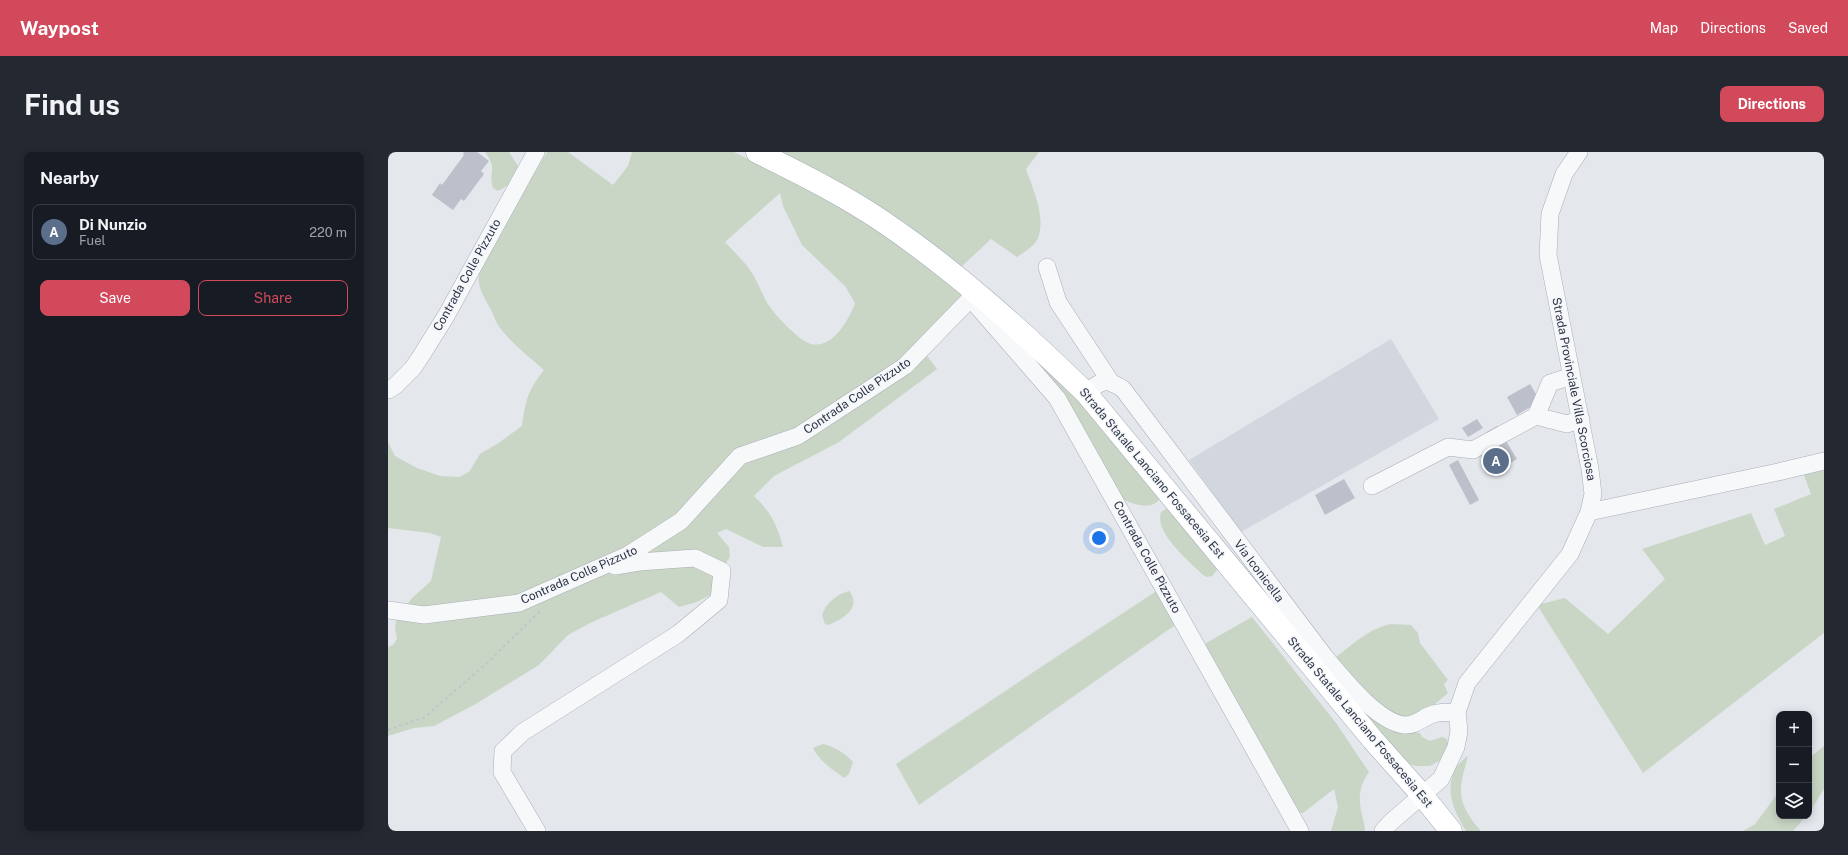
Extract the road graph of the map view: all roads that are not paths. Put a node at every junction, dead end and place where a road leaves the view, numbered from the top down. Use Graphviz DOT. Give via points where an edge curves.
graph roads {
  1 [pos="536,152"];
  2 [pos="757,152"];
  3 [pos="1579,152"];
  4 [pos="1047,267"];
  5 [pos="974,296"];
  6 [pos="1572,376"];
  7 [pos="1110,381"];
  8 [pos="388,390"];
  9 [pos="1086,393"];
  10 [pos="1536,416"];
  11 [pos="1581,420"];
  12 [pos="1824,461"];
  13 [pos="1372,486"];
  14 [pos="1589,512"];
  15 [pos="592,570"];
  16 [pos="388,610"];
  17 [pos="1457,712"];
  18 [pos="1422,795"];
  19 [pos="537,831"];
  20 [pos="1300,831"];
  21 [pos="1383,831"];
  22 [pos="1451,831"];
  1 -- 8 [label="street, Contrada Colle Pizzuto" via="446,316 413,368"];
  2 -- 5 [label="main road, Strada Statale Lanciano Fossacesia Est" via="862,209 928,255"];
  3 -- 6 [label="street, Strada Provinciale Villa Scorciosa" via="1564,174 1550,214 1548,255"];
  4 -- 7 [label="street" via="1058,302"];
  5 -- 9 [label="main road, Strada Statale Lanciano Fossacesia Est" via="1034,342"];
  5 -- 15 [label="street, Contrada Colle Pizzuto" via="905,366 798,436 740,456 681,521 628,555"];
  5 -- 20 [label="street, Contrada Colle Pizzuto" via="1057,398"];
  6 -- 10 [label="street" via="1550,383"];
  6 -- 11 [label="street, Strada Provinciale Villa Scorciosa"];
  7 -- 9 [label="street" via="1099,382"];
  7 -- 17 [label="street, Via Iconicella" via="1123,389 1316,645 1357,695 1393,722 1404,725 1416,724 1432,714"];
  9 -- 18 [label="main road, Strada Statale Lanciano Fossacesia Est" via="1373,740"];
  10 -- 11 [label="street" via="1566,424"];
  10 -- 13 [label="street" via="1473,450 1448,447"];
  11 -- 14 [label="street, Strada Provinciale Villa Scorciosa" via="1592,482 1593,494"];
  12 -- 14 [label="street"];
  14 -- 17 [label="street, Strada Provinciale Villa Scorciosa" via="1570,554 1467,683"];
  15 -- 16 [label="street, Contrada Colle Pizzuto" via="518,603 424,615"];
  15 -- 19 [label="street" via="639,562 695,558 722,571 719,600 678,634 523,732 503,751 502,772"];
  17 -- 18 [label="street, Strada Provinciale Villa Scorciosa" via="1459,731 1456,747 1441,778"];
  18 -- 21 [label="street, Strada Provinciale Villa Scorciosa"];
  18 -- 22 [label="main road, Strada Statale Lanciano Fossacesia Est"];
}
